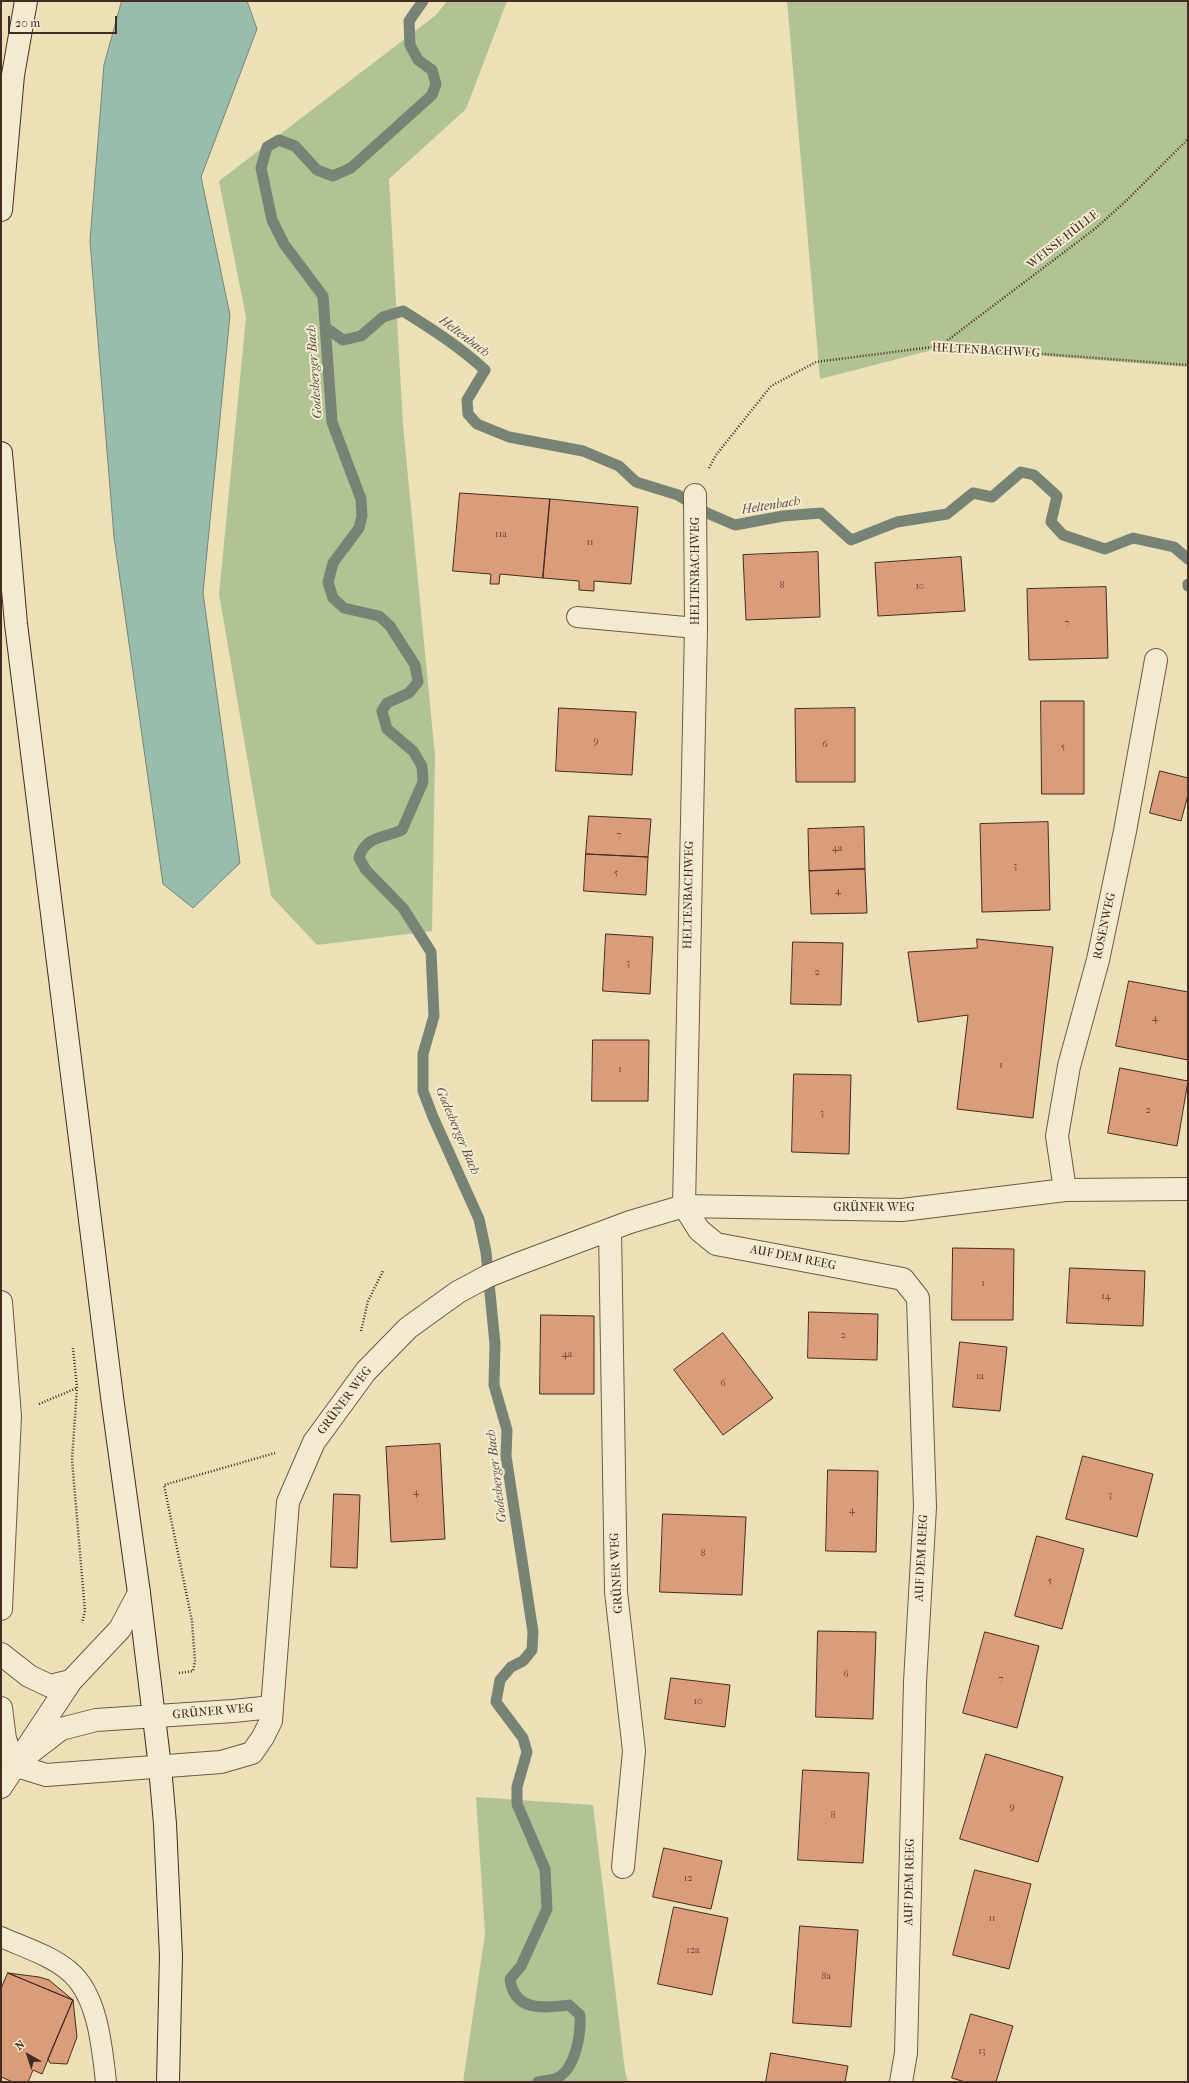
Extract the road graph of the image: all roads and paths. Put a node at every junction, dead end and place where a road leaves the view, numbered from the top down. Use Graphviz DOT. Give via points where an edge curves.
graph roads {
  1 [pos="26,1"];
  2 [pos="1188,139"];
  3 [pos="1,210"];
  4 [pos="940,346"];
  5 [pos="1188,365"];
  6 [pos="1,453"];
  7 [pos="695,495"];
  8 [pos="577,617"];
  9 [pos="696,628"];
  10 [pos="1156,660"];
  11 [pos="1188,1189"];
  12 [pos="1065,1190"];
  13 [pos="684,1206"];
  14 [pos="610,1230"];
  15 [pos="383,1271"];
  16 [pos="1,1302"];
  17 [pos="72,1341"];
  18 [pos="366,1371"];
  19 [pos="77,1388"];
  20 [pos="10,1416"];
  21 [pos="314,1442"];
  22 [pos="139,1593"];
  23 [pos="1,1609"];
  24 [pos="1,1654"];
  25 [pos="89,1665"];
  26 [pos="193,1671"];
  27 [pos="71,1681"];
  28 [pos="272,1707"];
  29 [pos="1,1708"];
  30 [pos="154,1717"];
  31 [pos="14,1765"];
  32 [pos="160,1767"];
  33 [pos="1,1787"];
  34 [pos="623,1867"];
  35 [pos="1,1937"];
  36 [pos="106,2082"];
  37 [pos="168,2082"];
  38 [pos="900,2082"];
  1 -- 3 [label="street" via="13,75"];
  2 -- 4 [label="path, WEISSE HÜLLE" via="1096,228"];
  4 -- 5 [label="path, HELTENBACHWEG"];
  4 -- 7 [label="path, HELTENBACHWEG" via="816,362 771,386 716,455"];
  6 -- 22 [label="street" via="17,632 112,1397"];
  7 -- 9 [label="street, HELTENBACHWEG"];
  8 -- 9 [label="lane"];
  9 -- 13 [label="street, HELTENBACHWEG"];
  10 -- 12 [label="street, ROSENWEG" via="1125,831 1098,960 1068,1074 1057,1136"];
  11 -- 12 [label="street, GRÜNER WEG"];
  12 -- 13 [label="street, GRÜNER WEG" via="902,1210"];
  13 -- 14 [label="street, GRÜNER WEG"];
  13 -- 38 [label="street, AUF DEM REEG" via="698,1230 716,1244 903,1279 918,1298 925,1507 915,1682 906,2053"];
  14 -- 18 [label="street, GRÜNER WEG" via="488,1276 458,1292 408,1328"];
  14 -- 34 [label="street, GRÜNER WEG" via="616,1592 634,1751"];
  15 -- 18 [label="path" via="368,1301 354,1357"];
  16 -- 20 [label="street"];
  17 -- 19 [label="path"];
  18 -- 21 [label="street, GRÜNER WEG"];
  19 -- 20 [label="path"];
  19 -- 25 [label="path" via="72,1460 85,1611 76,1644"];
  20 -- 23 [label="street"];
  21 -- 26 [label="path" via="164,1485 192,1622 195,1661"];
  21 -- 28 [label="street, GRÜNER WEG" via="288,1502"];
  22 -- 25 [label="street" via="120,1629"];
  22 -- 30 [label="street"];
  24 -- 27 [label="street" via="29,1676 50,1686"];
  25 -- 27 [label="street"];
  27 -- 31 [label="street"];
  28 -- 30 [label="street, GRÜNER WEG"];
  28 -- 32 [label="street, GRÜNER WEG" via="271,1721 252,1753 221,1762"];
  29 -- 31 [label="street" via="5,1739"];
  30 -- 31 [label="street, GRÜNER WEG" via="96,1720 61,1729"];
  30 -- 32 [label="street"];
  31 -- 32 [label="street, GRÜNER WEG" via="46,1775"];
  31 -- 33 [label="street"];
  32 -- 37 [label="street" via="170,1956"];
  35 -- 36 [label="lane" via="70,1971 86,1994 100,2033"];
}
